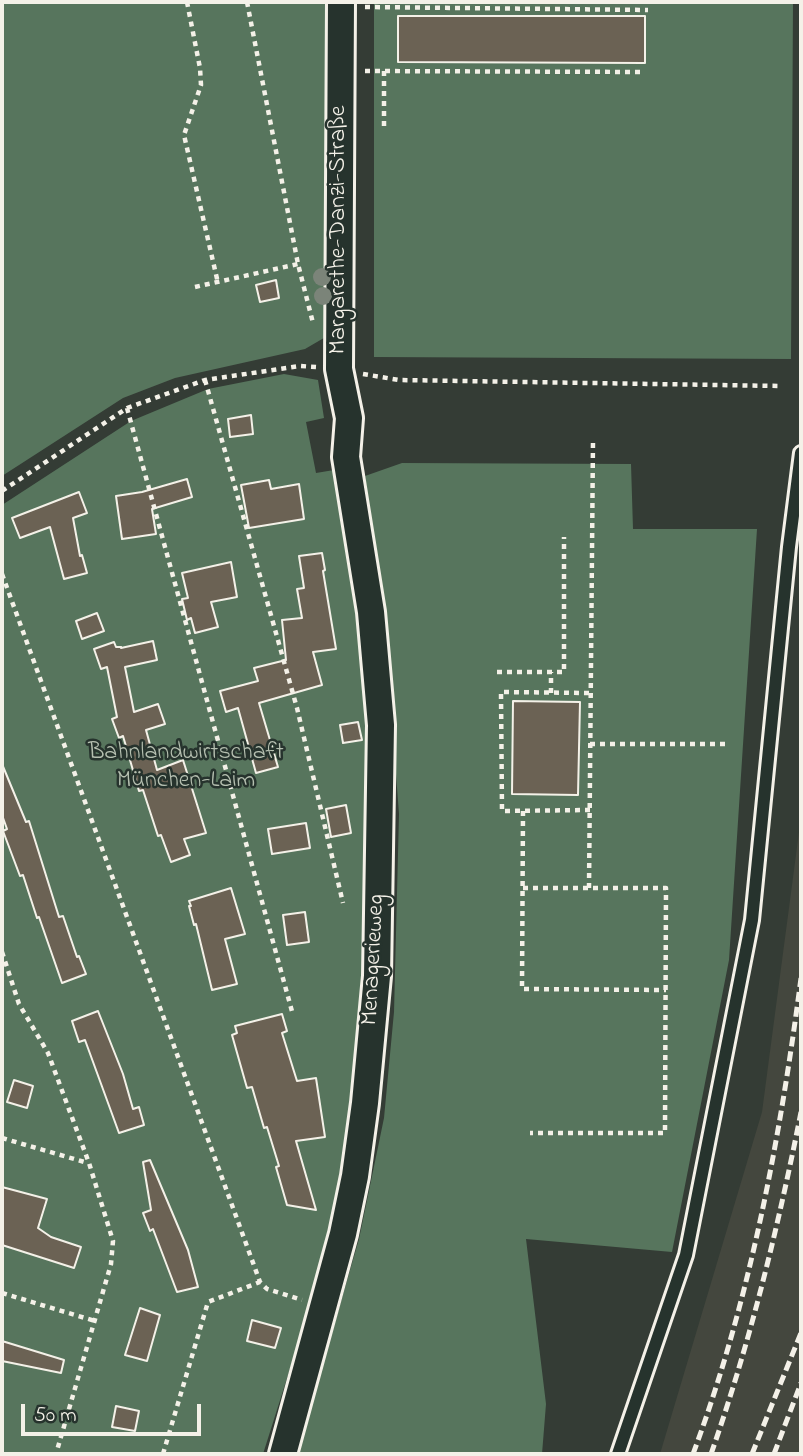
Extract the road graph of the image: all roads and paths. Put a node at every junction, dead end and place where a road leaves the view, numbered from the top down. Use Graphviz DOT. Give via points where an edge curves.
graph roads {
  1 [pos="187,2"];
  2 [pos="247,2"];
  3 [pos="482,2"];
  4 [pos="349,4"];
  5 [pos="482,8"];
  6 [pos="648,10"];
  7 [pos="357,71"];
  8 [pos="384,71"];
  9 [pos="645,72"];
  10 [pos="384,130"];
  11 [pos="298,264"];
  12 [pos="218,283"];
  13 [pos="195,287"];
  14 [pos="314,328"];
  15 [pos="339,369"];
  16 [pos="205,380"];
  17 [pos="781,386"];
  18 [pos="127,408"];
  19 [pos="593,440"];
  20 [pos="801,453"];
  21 [pos="346,457"];
  22 [pos="2,491"];
  23 [pos="564,537"];
  24 [pos="2,574"];
  25 [pos="497,671"];
  26 [pos="551,672"];
  27 [pos="551,692"];
  28 [pos="590,693"];
  29 [pos="590,744"];
  30 [pos="727,744"];
  31 [pos="590,810"];
  32 [pos="523,811"];
  33 [pos="523,888"];
  34 [pos="589,888"];
  35 [pos="343,903"];
  36 [pos="2,952"];
  37 [pos="666,990"];
  38 [pos="293,1015"];
  39 [pos="530,1133"];
  40 [pos="2,1138"];
  41 [pos="89,1163"];
  42 [pos="260,1282"];
  43 [pos="2,1293"];
  44 [pos="311,1303"];
  45 [pos="94,1321"];
  46 [pos="55,1454"];
  47 [pos="163,1454"];
  48 [pos="283,1454"];
  49 [pos="618,1454"];
  1 -- 12 [label="path" via="201,85 184,135"];
  2 -- 11 [label="path"];
  3 -- 5 [label="path"];
  4 -- 5 [label="path"];
  4 -- 15 [label="street, Margarethe-Danzi-Straße"];
  5 -- 6 [label="path"];
  7 -- 8 [label="path"];
  8 -- 9 [label="path"];
  8 -- 10 [label="path"];
  11 -- 12 [label="path"];
  11 -- 14 [label="path"];
  12 -- 13 [label="path"];
  15 -- 16 [label="path" via="300,366"];
  15 -- 17 [label="path" via="399,380"];
  15 -- 21 [label="street, Margarethe-Danzi-Straße" via="349,418"];
  16 -- 18 [label="path"];
  16 -- 35 [label="path" via="297,708"];
  18 -- 22 [label="path"];
  18 -- 38 [label="path"];
  19 -- 28 [label="path"];
  20 -- 49 [label="lane" via="752,920 686,1255"];
  21 -- 48 [label="street, Menagerieweg" via="371,612 381,725 377,976 365,1103 346,1222"];
  23 -- 26 [label="path" via="564,672"];
  24 -- 42 [label="path"];
  25 -- 26 [label="path"];
  26 -- 27 [label="path"];
  27 -- 28 [label="path"];
  27 -- 32 [label="path" via="501,692 502,811"];
  28 -- 29 [label="path"];
  29 -- 30 [label="path"];
  29 -- 31 [label="path"];
  31 -- 32 [label="path"];
  31 -- 34 [label="path"];
  32 -- 33 [label="path"];
  33 -- 34 [label="path"];
  33 -- 37 [label="path" via="522,989"];
  34 -- 37 [label="path" via="666,888"];
  36 -- 41 [label="path" via="19,1004 48,1053"];
  37 -- 39 [label="path" via="665,1133"];
  40 -- 41 [label="path"];
  41 -- 45 [label="path" via="113,1241"];
  42 -- 44 [label="path" via="267,1289"];
  42 -- 47 [label="path" via="208,1302"];
  43 -- 45 [label="path"];
  45 -- 46 [label="path"];
}
